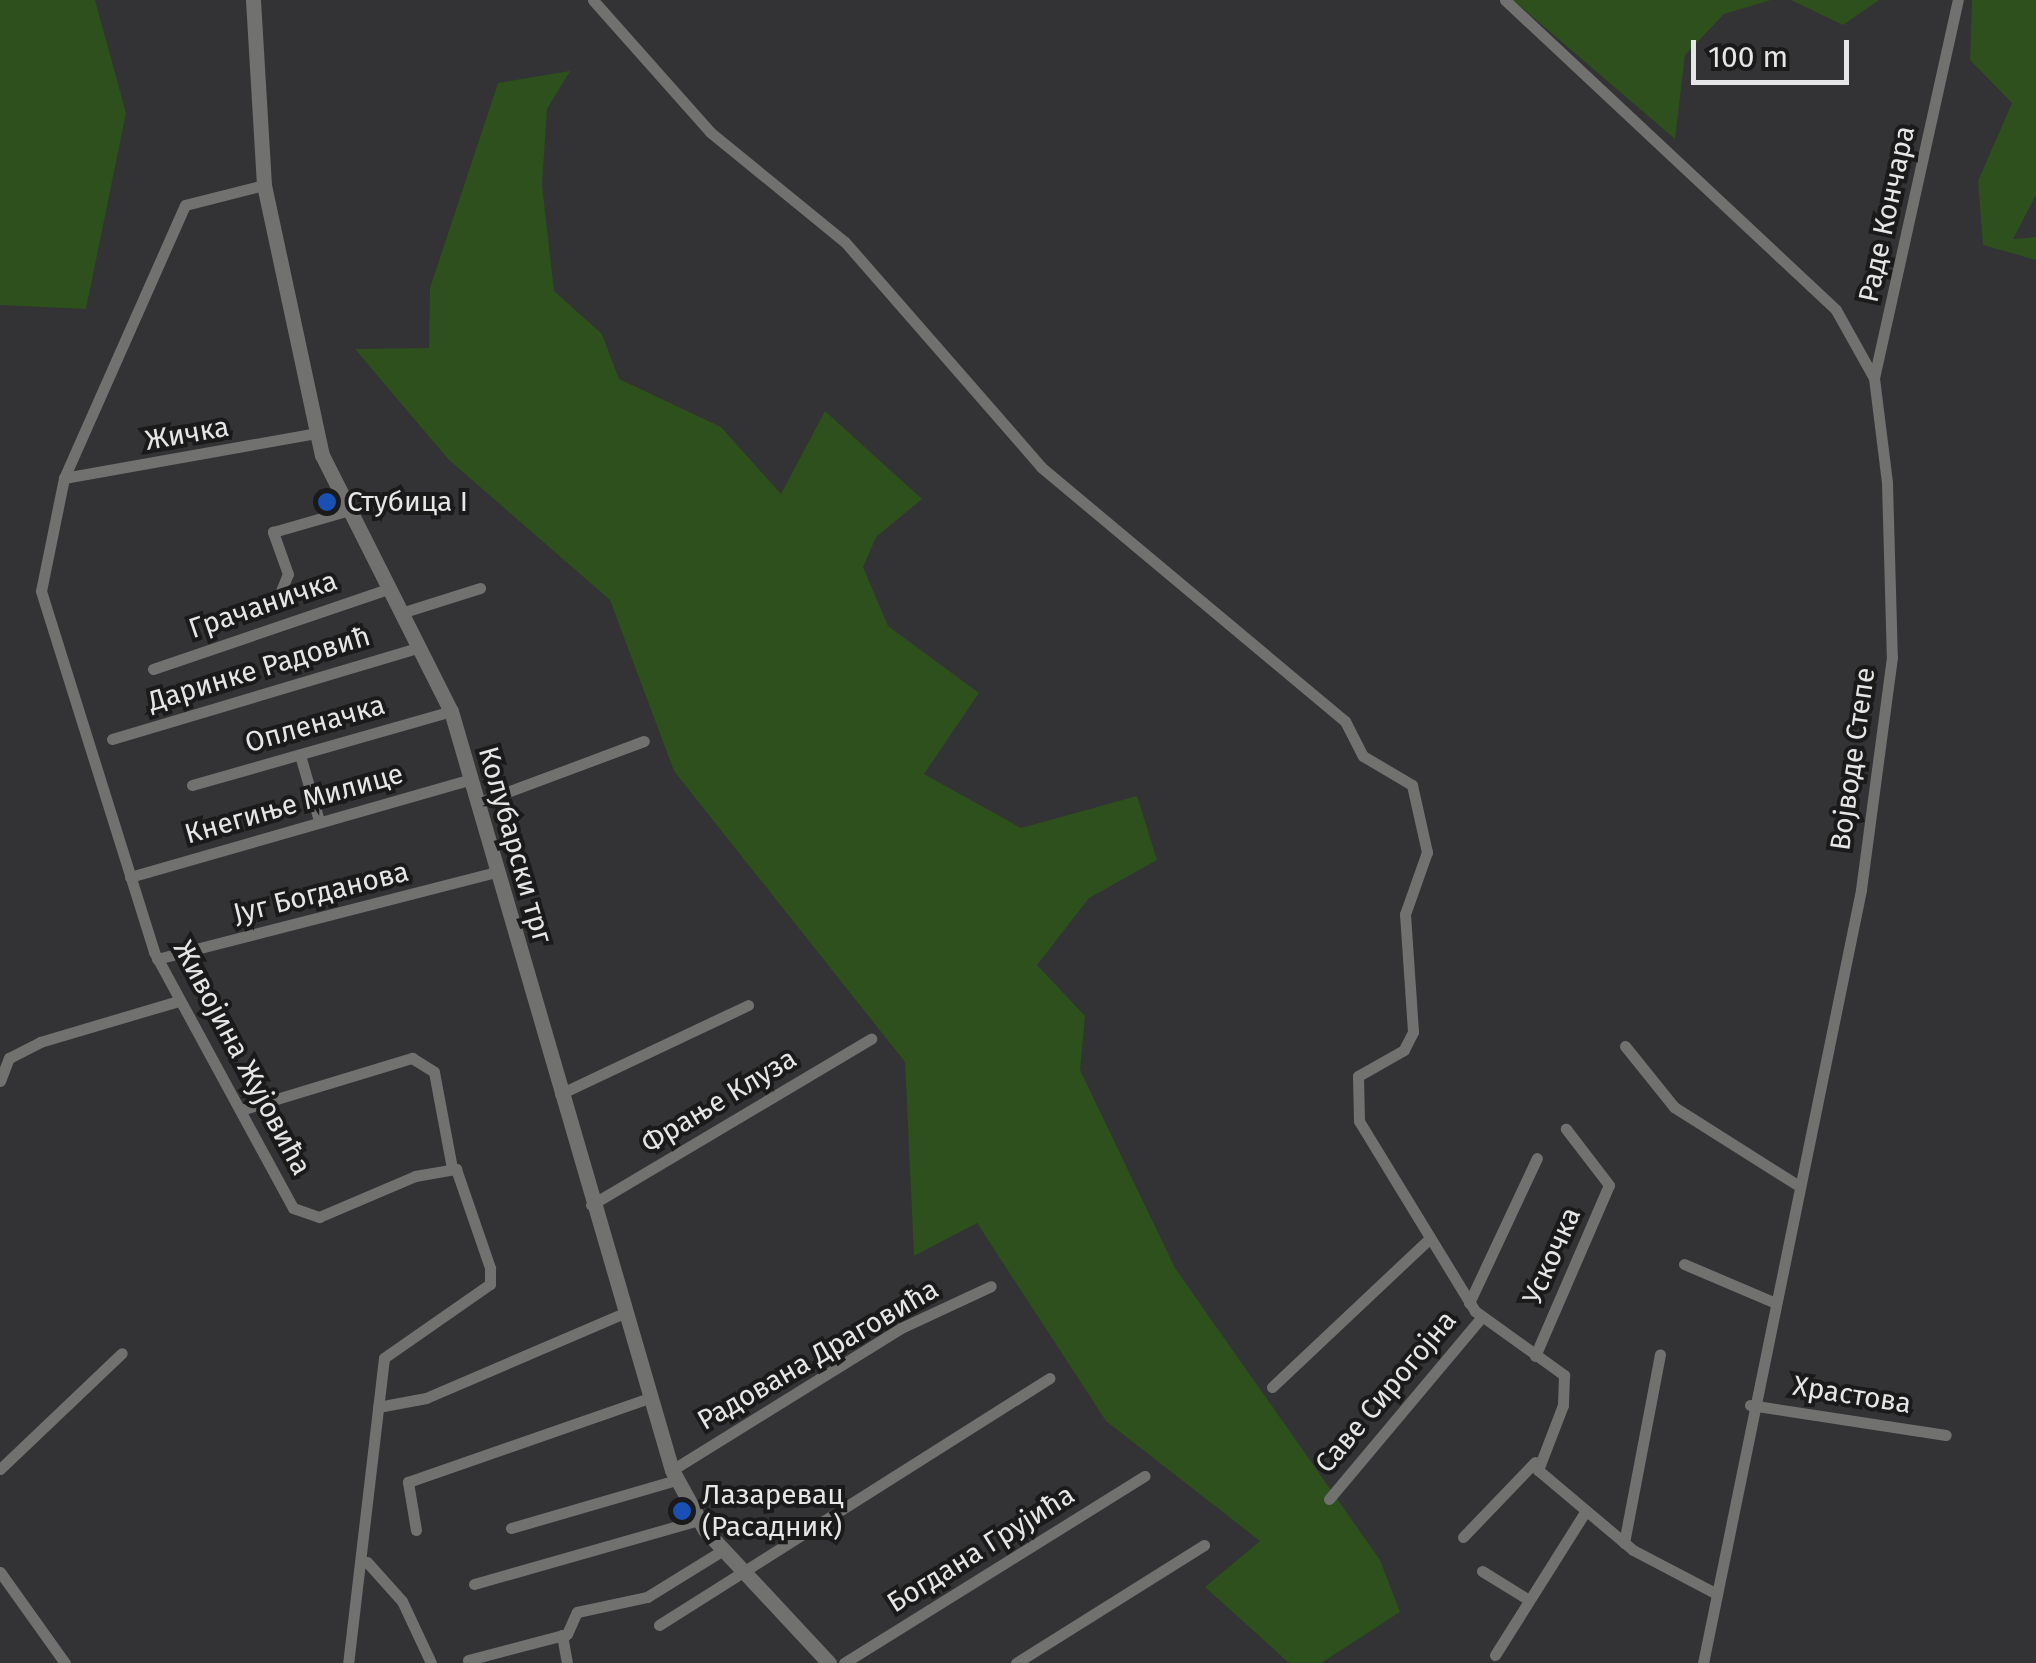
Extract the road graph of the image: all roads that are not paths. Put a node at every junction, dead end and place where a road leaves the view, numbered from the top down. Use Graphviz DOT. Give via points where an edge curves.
graph roads {
  1 [pos="252,0"];
  2 [pos="594,0"];
  3 [pos="1505,0"];
  4 [pos="1958,0"];
  5 [pos="264,184"];
  6 [pos="1874,378"];
  7 [pos="316,433"];
  8 [pos="64,478"];
  9 [pos="346,511"];
  10 [pos="480,588"];
  11 [pos="388,589"];
  12 [pos="281,590"];
  13 [pos="401,614"];
  14 [pos="420,647"];
  15 [pos="154,669"];
  16 [pos="450,711"];
  17 [pos="112,739"];
  18 [pos="644,741"];
  19 [pos="300,755"];
  20 [pos="471,778"];
  21 [pos="192,784"];
  22 [pos="478,803"];
  23 [pos="319,822"];
  24 [pos="497,872"];
  25 [pos="130,877"];
  26 [pos="157,958"];
  27 [pos="178,1002"];
  28 [pos="748,1004"];
  29 [pos="872,1039"];
  30 [pos="1625,1046"];
  31 [pos="0,1081"];
  32 [pos="560,1094"];
  33 [pos="244,1109"];
  34 [pos="1566,1129"];
  35 [pos="1537,1158"];
  36 [pos="452,1168"];
  37 [pos="1796,1184"];
  38 [pos="591,1205"];
  39 [pos="1430,1238"];
  40 [pos="1684,1264"];
  41 [pos="992,1286"];
  42 [pos="1773,1302"];
  43 [pos="1469,1304"];
  44 [pos="624,1313"];
  45 [pos="1482,1318"];
  46 [pos="122,1353"];
  47 [pos="1660,1354"];
  48 [pos="1535,1356"];
  49 [pos="1049,1378"];
  50 [pos="1272,1388"];
  51 [pos="649,1398"];
  52 [pos="378,1406"];
  53 [pos="1750,1406"];
  54 [pos="1946,1435"];
  55 [pos="1534,1462"];
  56 [pos="0,1470"];
  57 [pos="674,1475"];
  58 [pos="1144,1476"];
  59 [pos="1329,1499"];
  60 [pos="1584,1512"];
  61 [pos="698,1520"];
  62 [pos="511,1528"];
  63 [pos="416,1530"];
  64 [pos="1463,1537"];
  65 [pos="1624,1543"];
  66 [pos="1204,1545"];
  67 [pos="722,1550"];
  68 [pos="367,1562"];
  69 [pos="1482,1571"];
  70 [pos="0,1572"];
  71 [pos="744,1572"];
  72 [pos="474,1584"];
  73 [pos="1716,1594"];
  74 [pos="1530,1600"];
  75 [pos="659,1625"];
  76 [pos="562,1635"];
  77 [pos="1495,1655"];
  78 [pos="821,1661"];
  79 [pos="464,1662"];
  80 [pos="65,1663"];
  81 [pos="348,1663"];
  82 [pos="430,1663"];
  83 [pos="567,1663"];
  84 [pos="844,1663"];
  85 [pos="1016,1663"];
  86 [pos="1703,1663"];
  1 -- 5 [label="street, Колубарски трг"];
  2 -- 39 [label="street" via="710,132 845,242 1041,467 1345,722 1363,756 1412,785 1427,852 1405,914 1413,1032 1404,1050 1364,1070 1352,1098"];
  3 -- 6 [label="street" via="1806,278"];
  4 -- 6 [label="street, Раде Кончара"];
  5 -- 7 [label="street, Колубарски трг"];
  5 -- 8 [label="street, Живојина Жујовића" via="185,205"];
  6 -- 37 [label="street, Војводе Степе" via="1892,657 1861,890"];
  7 -- 8 [label="street, Жичка"];
  7 -- 9 [label="street, Колубарски трг"];
  8 -- 25 [label="street, Живојина Жујовића" via="42,563 46,623"];
  9 -- 11 [label="street, Колубарски трг"];
  9 -- 12 [label="street" via="273,532 288,574"];
  10 -- 13 [label="street"];
  11 -- 13 [label="street, Колубарски трг"];
  11 -- 15 [label="street, Грачаничка"];
  13 -- 14 [label="street, Колубарски трг"];
  14 -- 16 [label="street, Колубарски трг"];
  14 -- 17 [label="street, Даринке Радовић"];
  16 -- 19 [label="street, Опленачка"];
  16 -- 20 [label="street, Колубарски трг"];
  18 -- 22 [label="street"];
  19 -- 21 [label="street, Опленачка"];
  19 -- 23 [label="street"];
  20 -- 22 [label="street, Колубарски трг"];
  20 -- 23 [label="street, Кнегиње Милице"];
  22 -- 24 [label="street, Колубарски трг"];
  23 -- 25 [label="street, Кнегиње Милице"];
  24 -- 26 [label="street, Југ Богданова"];
  24 -- 32 [label="street, Колубарски трг"];
  25 -- 26 [label="street, Живојина Жујовића"];
  26 -- 27 [label="street, Живојина Жујовића"];
  27 -- 31 [label="street" via="40,1042 9,1058"];
  27 -- 33 [label="street, Живојина Жујовића"];
  28 -- 32 [label="street"];
  29 -- 38 [label="street, Фрање Клуза"];
  30 -- 37 [label="street" via="1674,1107"];
  32 -- 38 [label="street, Колубарски трг"];
  33 -- 36 [label="street, Живојина Жујовића" via="300,1215 319,1217"];
  33 -- 36 [label="street" via="412,1058 434,1072"];
  34 -- 48 [label="street, Ускочка" via="1610,1185"];
  35 -- 43 [label="street"];
  36 -- 52 [label="street" via="490,1284 398,1340 384,1358"];
  37 -- 42 [label="street, Војводе Степе"];
  38 -- 44 [label="street, Колубарски трг"];
  39 -- 43 [label="street"];
  39 -- 50 [label="street"];
  40 -- 42 [label="street"];
  41 -- 57 [label="street, Радована Драговића" via="901,1328"];
  42 -- 53 [label="street, Војводе Степе"];
  43 -- 45 [label="street"];
  44 -- 51 [label="street, Колубарски трг"];
  44 -- 52 [label="street" via="426,1398"];
  45 -- 48 [label="street"];
  45 -- 59 [label="street, Саве Сирогојна"];
  46 -- 56 [label="street"];
  47 -- 65 [label="street"];
  48 -- 55 [label="street" via="1567,1382"];
  49 -- 71 [label="street"];
  51 -- 57 [label="street, Колубарски трг"];
  51 -- 63 [label="street" via="408,1482"];
  52 -- 68 [label="street"];
  53 -- 54 [label="street, Храстова"];
  53 -- 73 [label="street, Војводе Степе"];
  55 -- 60 [label="street"];
  55 -- 64 [label="street"];
  57 -- 61 [label="street, Колубарски трг"];
  57 -- 62 [label="street, Радована Драговића"];
  58 -- 84 [label="street, Богдана Грујића"];
  60 -- 65 [label="street"];
  60 -- 74 [label="street"];
  61 -- 67 [label="street, Колубарски трг"];
  61 -- 72 [label="street"];
  65 -- 73 [label="street"];
  66 -- 85 [label="street"];
  67 -- 71 [label="street, Колубарски трг"];
  67 -- 76 [label="street" via="647,1597 577,1612"];
  68 -- 81 [label="street"];
  68 -- 82 [label="street" via="402,1601"];
  69 -- 74 [label="street"];
  70 -- 80 [label="street"];
  71 -- 75 [label="street"];
  71 -- 78 [label="street, Колубарски трг"];
  73 -- 86 [label="street, Војводе Степе"];
  74 -- 77 [label="street"];
  76 -- 79 [label="street"];
  76 -- 83 [label="street"];
}
